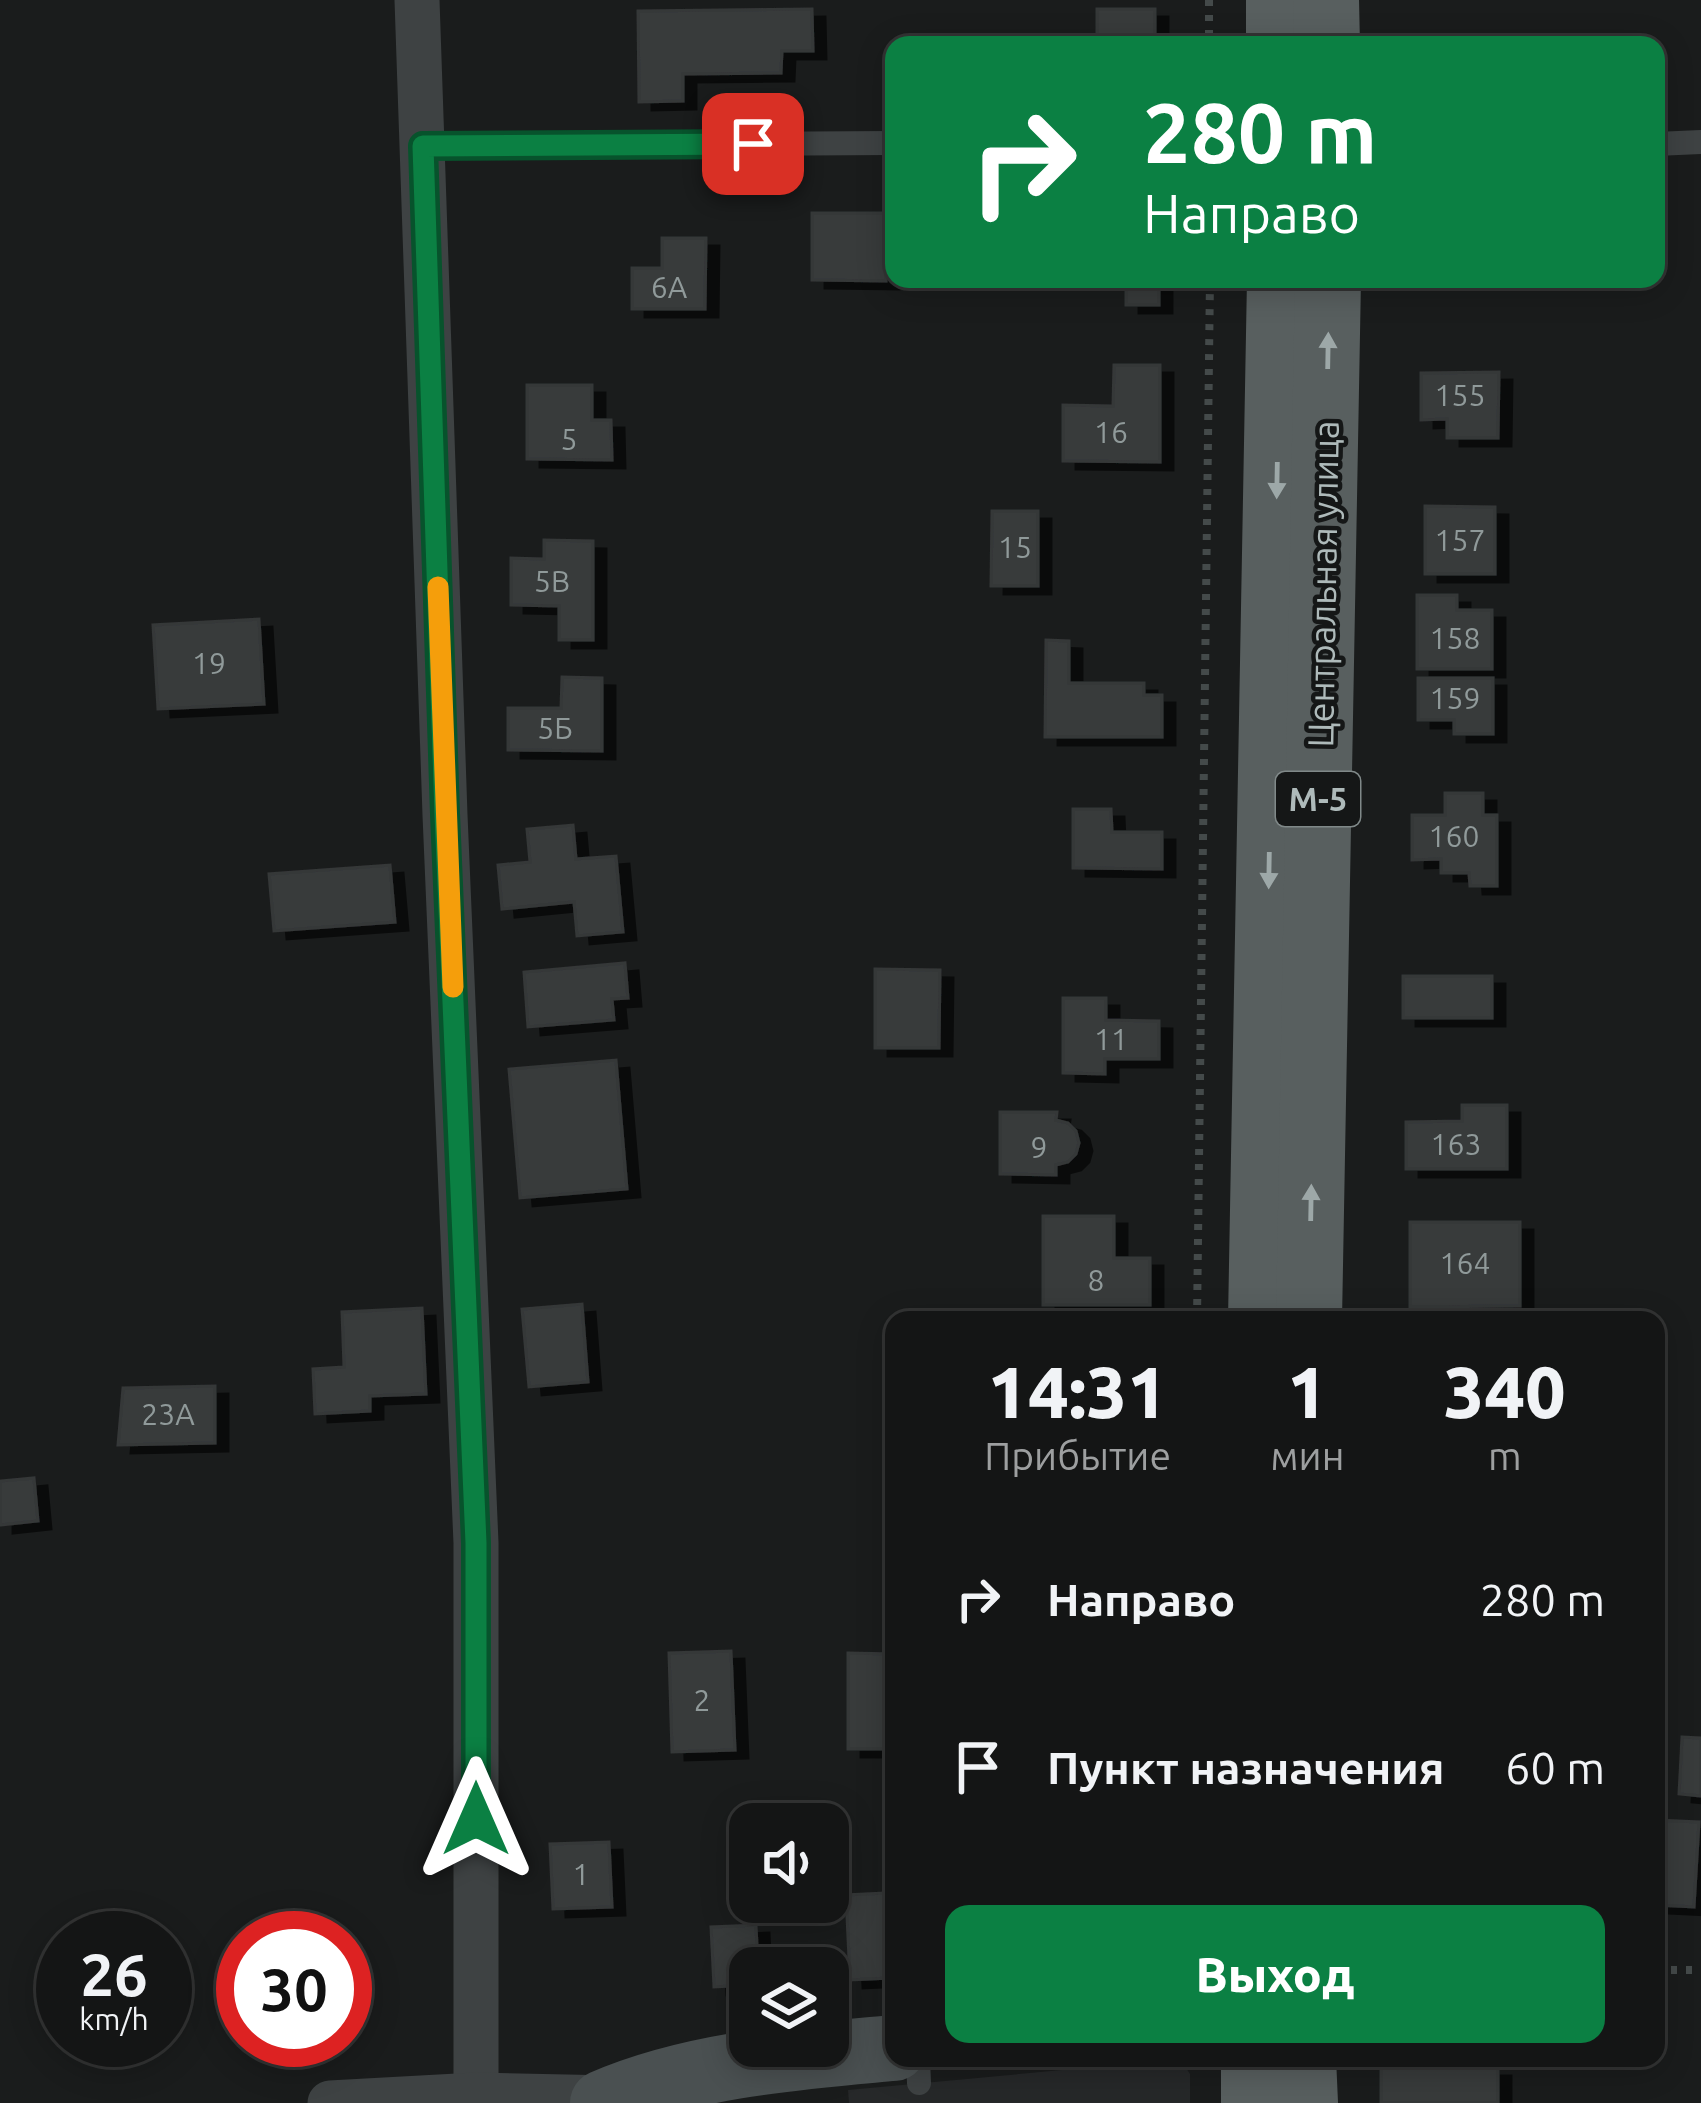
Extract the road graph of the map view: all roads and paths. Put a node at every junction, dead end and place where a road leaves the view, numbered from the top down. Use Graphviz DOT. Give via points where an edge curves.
graph roads {
  1 [pos="417,0"];
  2 [pos="1209,0"];
  3 [pos="1279,0"];
  4 [pos="1327,0"];
  5 [pos="1209,36"];
  6 [pos="1279,36"];
  7 [pos="1327,36"];
  8 [pos="885,142"];
  9 [pos="1701,142"];
  10 [pos="1665,144"];
  11 [pos="423,146"];
  12 [pos="1210,288"];
  13 [pos="1280,288"];
  14 [pos="1328,288"];
  15 [pos="1197,1311"];
  16 [pos="1261,1311"];
  17 [pos="1309,1311"];
  18 [pos="1665,1970"];
  19 [pos="1701,1970"];
  20 [pos="885,2062"];
  21 [pos="1254,2067"];
  22 [pos="1303,2067"];
  23 [pos="476,2099"];
  24 [pos="609,2100"];
  25 [pos="330,2103"];
  26 [pos="1254,2103"];
  27 [pos="1305,2103"];
  1 -- 11 [label="street"];
  2 -- 5 [label="path"];
  3 -- 6 [label="main road"];
  4 -- 7 [label="main road"];
  8 -- 11 [label="lane"];
  9 -- 10 [label="lane"];
  11 -- 23 [label="street" via="476,1543"];
  12 -- 15 [label="path"];
  13 -- 16 [label="main road, Центральная улица / М-5, one-way"];
  17 -- 14 [label="main road, Центральная улица / М-5, one-way"];
  18 -- 19 [label="path"];
  20 -- 24 [label="street" via="791,2058"];
  21 -- 26 [label="main road"];
  22 -- 27 [label="main road"];
  23 -- 24 [label="street"];
  23 -- 25 [label="street"];
}
